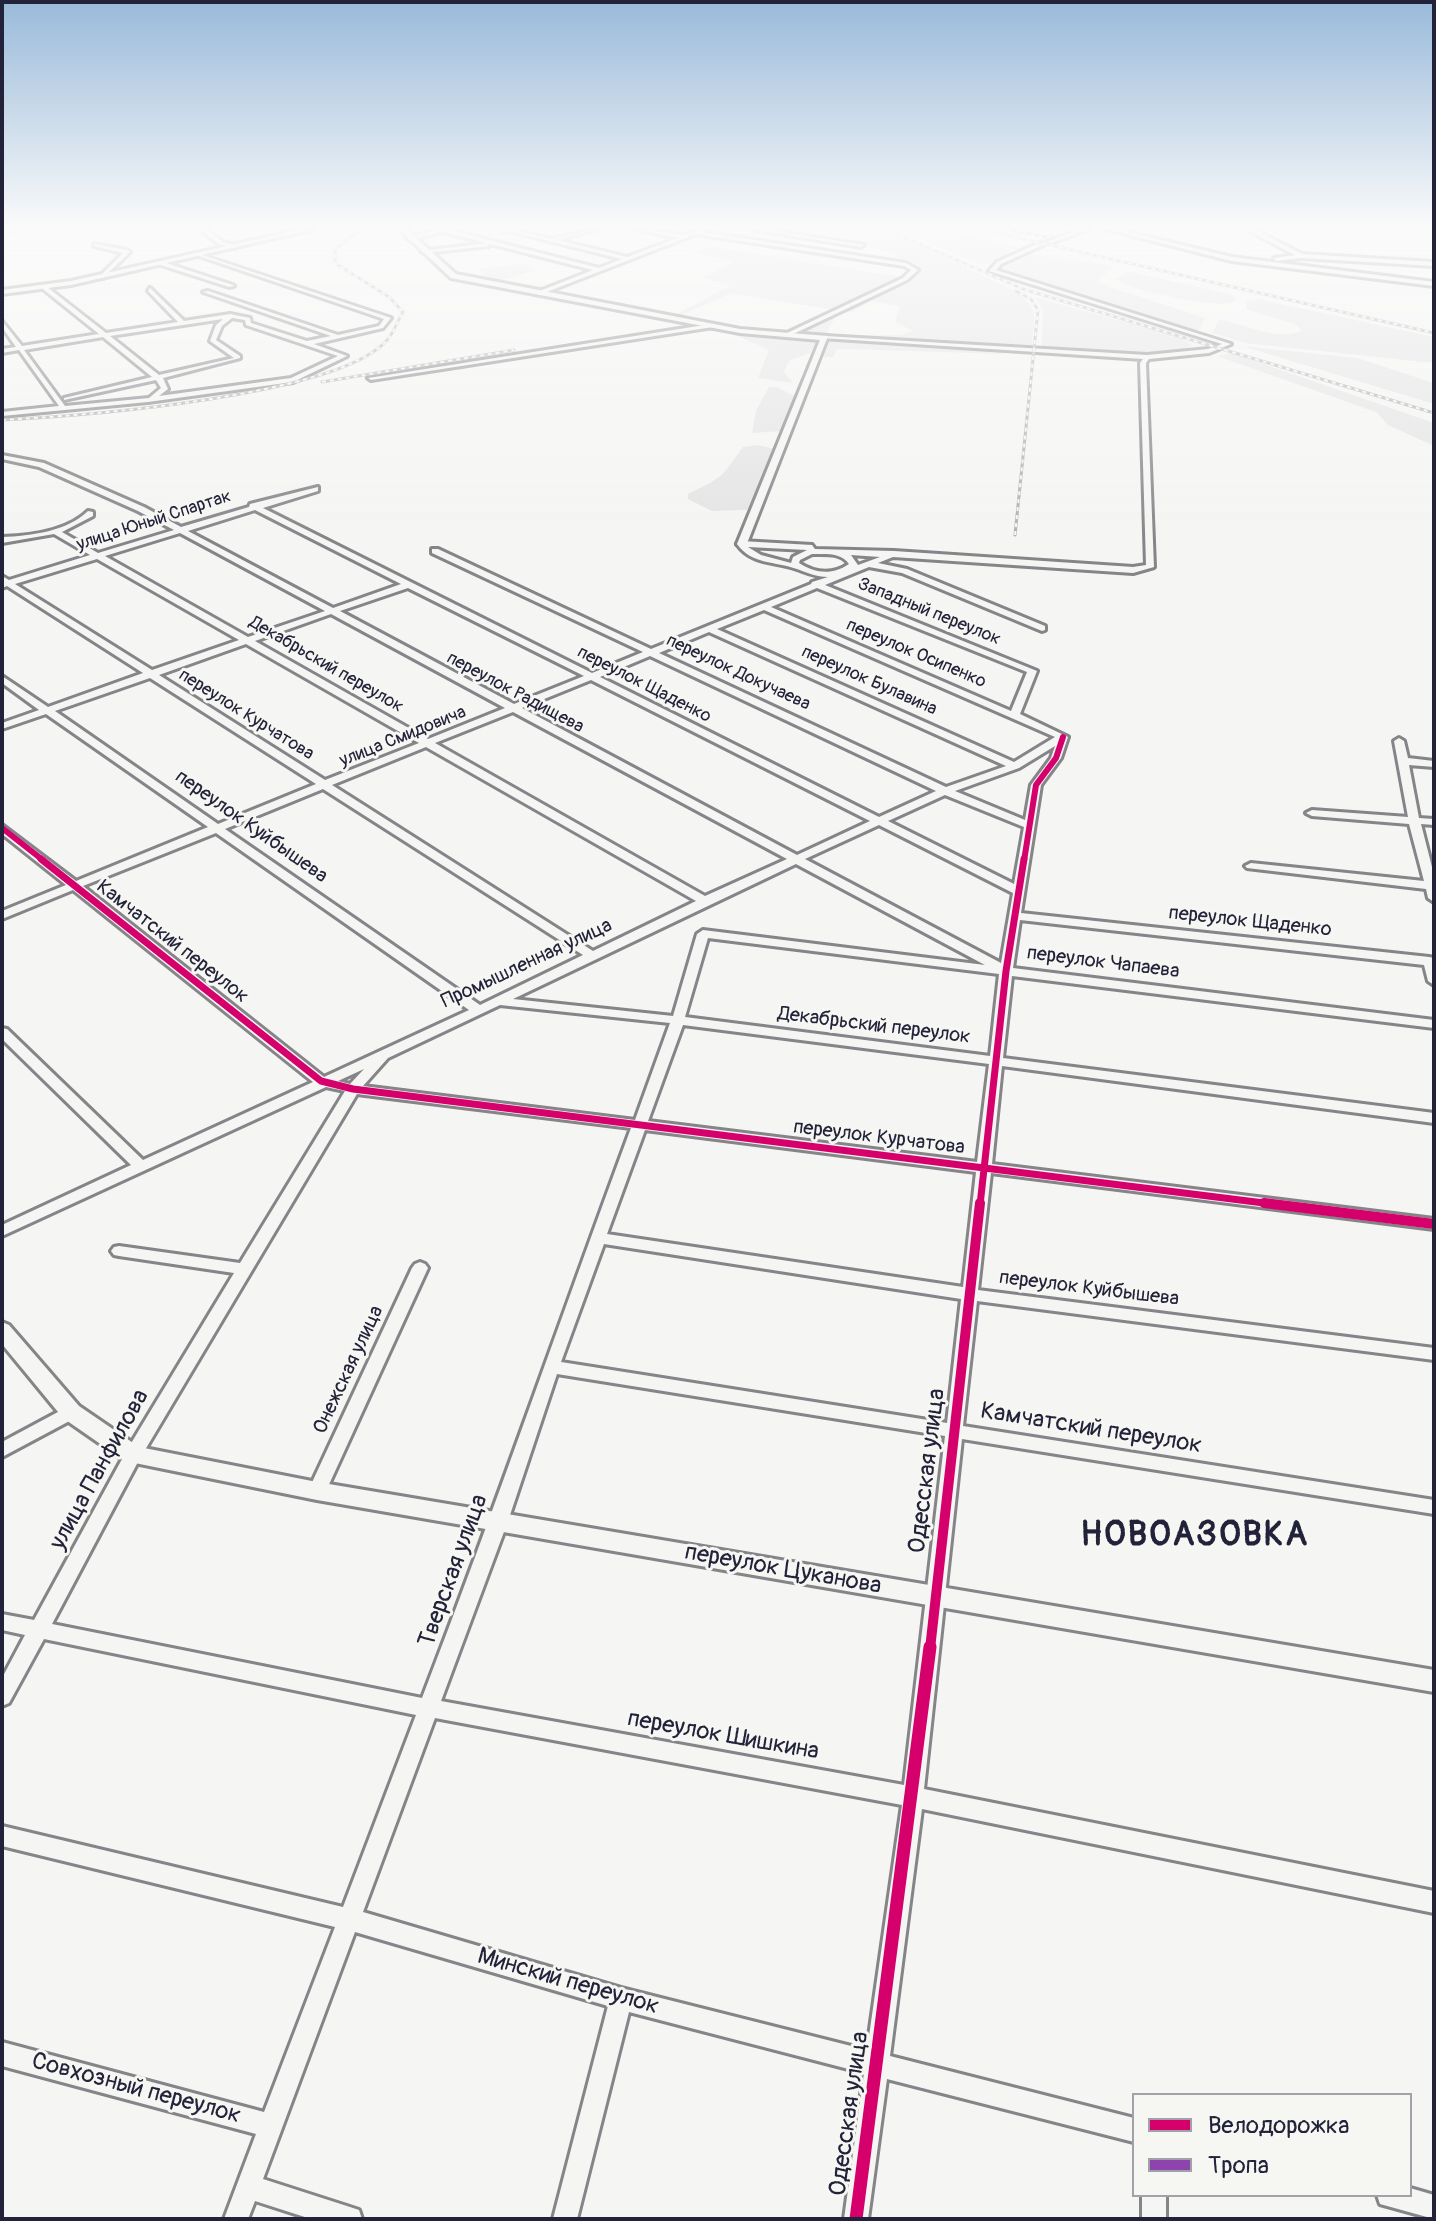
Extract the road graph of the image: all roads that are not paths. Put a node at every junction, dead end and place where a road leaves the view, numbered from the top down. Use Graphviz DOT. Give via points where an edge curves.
graph roads {
  1 [pos="9,333"];
  2 [pos="111,333"];
  3 [pos="216,333"];
  4 [pos="278,333"];
  5 [pos="327,333"];
  6 [pos="351,333"];
  7 [pos="668,333"];
  8 [pos="767,333"];
  9 [pos="792,333"];
  10 [pos="1191,333"];
  11 [pos="102,334"];
  12 [pos="787,335"];
  13 [pos="337,336"];
  14 [pos="825,338"];
  15 [pos="308,343"];
  16 [pos="20,347"];
  17 [pos="2,351"];
  18 [pos="1147,357"];
  19 [pos="157,378"];
  20 [pos="371,378"];
  21 [pos="148,400"];
  22 [pos="60,403"];
  23 [pos="2,414"];
  24 [pos="2,457"];
  25 [pos="315,489"];
  26 [pos="253,506"];
  27 [pos="88,513"];
  28 [pos="182,529"];
  29 [pos="54,531"];
  30 [pos="5,541"];
  31 [pos="742,544"];
  32 [pos="435,551"];
  33 [pos="828,551"];
  34 [pos="894,554"];
  35 [pos="99,555"];
  36 [pos="867,564"];
  37 [pos="802,570"];
  38 [pos="848,570"];
  39 [pos="4,583"];
  40 [pos="815,584"];
  41 [pos="407,585"];
  42 [pos="762,606"];
  43 [pos="330,612"];
  44 [pos="708,628"];
  45 [pos="1042,628"];
  46 [pos="247,641"];
  47 [pos="651,652"];
  48 [pos="149,675"];
  49 [pos="589,678"];
  50 [pos="2,679"];
  51 [pos="48,710"];
  52 [pos="512,710"];
  53 [pos="1015,714"];
  54 [pos="2,726"];
  55 [pos="1060,734"];
  56 [pos="1399,741"];
  57 [pos="428,744"];
  58 [pos="1403,761"];
  59 [pos="1434,764"];
  60 [pos="1015,766"];
  61 [pos="326,787"];
  62 [pos="945,791"];
  63 [pos="1312,813"];
  64 [pos="1414,820"];
  65 [pos="878,822"];
  66 [pos="1434,822"];
  67 [pos="1028,825"];
  68 [pos="2,828"];
  69 [pos="219,829"];
  70 [pos="795,861"];
  71 [pos="1251,866"];
  72 [pos="76,887"];
  73 [pos="1433,890"];
  74 [pos="1020,892"];
  75 [pos="705,901"];
  76 [pos="689,909"];
  77 [pos="2,915"];
  78 [pos="1014,916"];
  79 [pos="703,934"];
  80 [pos="593,956"];
  81 [pos="1431,962"];
  82 [pos="1006,971"];
  83 [pos="1434,981"];
  84 [pos="499,1001"];
  85 [pos="477,1009"];
  86 [pos="678,1020"];
  87 [pos="1434,1024"];
  88 [pos="2,1032"];
  89 [pos="387,1052"];
  90 [pos="997,1062"];
  91 [pos="321,1081"];
  92 [pos="353,1089"];
  93 [pos="1434,1118"];
  94 [pos="639,1124"];
  95 [pos="142,1167"];
  96 [pos="984,1168"];
  97 [pos="1434,1224"];
  98 [pos="2,1231"];
  99 [pos="597,1238"];
  100 [pos="119,1251"];
  101 [pos="420,1268"];
  102 [pos="244,1269"];
  103 [pos="968,1294"];
  104 [pos="2,1330"];
  105 [pos="1434,1354"];
  106 [pos="551,1367"];
  107 [pos="71,1412"];
  108 [pos="953,1431"];
  109 [pos="2,1450"];
  110 [pos="133,1455"];
  111 [pos="317,1491"];
  112 [pos="1434,1507"];
  113 [pos="499,1521"];
  114 [pos="934,1595"];
  115 [pos="2,1622"];
  116 [pos="38,1630"];
  117 [pos="1434,1681"];
  118 [pos="2,1697"];
  119 [pos="428,1708"];
  120 [pos="913,1797"];
  121 [pos="2,1836"];
  122 [pos="1434,1902"];
  123 [pos="349,1919"];
  124 [pos="621,1999"];
  125 [pos="2,2054"];
  126 [pos="877,2065"];
  127 [pos="269,2125"];
  128 [pos="1132,2129"];
  129 [pos="249,2187"];
  130 [pos="1154,2197"];
  131 [pos="1394,2197"];
  132 [pos="1427,2210"];
  133 [pos="236,2219"];
  134 [pos="350,2219"];
  135 [pos="565,2219"];
  136 [pos="856,2219"];
  137 [pos="1154,2219"];
  1 -- 16 [label="street"];
  2 -- 11 [label="street"];
  3 -- 19 [label="street" via="215,344 231,357"];
  4 -- 15 [label="street"];
  5 -- 13 [label="street"];
  6 -- 13 [label="street"];
  7 -- 20 [label="street"];
  8 -- 12 [label="main road"];
  9 -- 12 [label="street"];
  10 -- 18 [label="street" via="1228,344"];
  11 -- 16 [label="street"];
  11 -- 19 [label="street"];
  12 -- 14 [label="main road"];
  13 -- 15 [label="street"];
  14 -- 18 [label="street"];
  14 -- 31 [label="main road"];
  15 -- 21 [label="street" via="344,356 293,380"];
  16 -- 17 [label="street"];
  16 -- 22 [label="street"];
  18 -- 34 [label="street" via="1143,363 1150,567"];
  19 -- 21 [label="street" via="165,389"];
  19 -- 22 [label="street"];
  21 -- 22 [label="street"];
  22 -- 23 [label="street"];
  24 -- 28 [label="street, переулок Радищева" via="41,465"];
  25 -- 26 [label="street, улица Юный Спартак"];
  26 -- 28 [label="street, улица Юный Спартак"];
  26 -- 41 [label="street, переулок Щаденко"];
  27 -- 29 [label="street"];
  28 -- 35 [label="street, улица Юный Спартак"];
  28 -- 43 [label="street, переулок Радищева"];
  29 -- 30 [label="street"];
  29 -- 35 [label="street, Декабрьский переулок"];
  31 -- 33 [label="street"];
  31 -- 37 [label="street" via="763,559"];
  32 -- 47 [label="street, переулок Докучаева"];
  33 -- 34 [label="street"];
  33 -- 37 [label="street" via="799,556 795,561"];
  33 -- 38 [label="street" via="853,559"];
  34 -- 36 [label="street, улица Смидовича"];
  35 -- 39 [label="street, улица Юный Спартак"];
  35 -- 46 [label="street, Декабрьский переулок"];
  36 -- 38 [label="street, улица Смидовича"];
  36 -- 45 [label="street" via="904,571"];
  37 -- 38 [label="street"];
  37 -- 40 [label="street"];
  38 -- 40 [label="street, улица Смидовича"];
  39 -- 48 [label="street, переулок Курчатова"];
  40 -- 42 [label="street, улица Смидовича"];
  40 -- 53 [label="street, Западный переулок" via="1032,671"];
  41 -- 43 [label="street"];
  41 -- 49 [label="street, переулок Щаденко"];
  42 -- 44 [label="street, улица Смидовича"];
  42 -- 53 [label="street, переулок Осипенко"];
  43 -- 46 [label="street"];
  43 -- 52 [label="street, переулок Радищева"];
  44 -- 47 [label="street, улица Смидовича"];
  44 -- 60 [label="street, переулок Булавина"];
  46 -- 48 [label="street"];
  46 -- 57 [label="street, Декабрьский переулок"];
  47 -- 49 [label="street, улица Смидовича"];
  47 -- 62 [label="street, переулок Докучаева"];
  48 -- 51 [label="street"];
  48 -- 61 [label="street, переулок Курчатова"];
  49 -- 52 [label="street, улица Смидовича"];
  49 -- 65 [label="street, переулок Щаденко"];
  50 -- 51 [label="street, переулок Куйбышева"];
  51 -- 54 [label="street"];
  51 -- 69 [label="street, переулок Куйбышева"];
  52 -- 57 [label="street, улица Смидовича"];
  52 -- 70 [label="street, переулок Радищева"];
  53 -- 55 [label="street, переулок Осипенко"];
  55 -- 60 [label="street, Промышленная улица"];
  55 -- 67 [label="street, Одесская улица" via="1056,758 1036,785"];
  56 -- 58 [label="street"];
  57 -- 61 [label="street, улица Смидовича"];
  57 -- 75 [label="street, Декабрьский переулок"];
  58 -- 59 [label="street"];
  58 -- 64 [label="street"];
  60 -- 62 [label="street, Промышленная улица"];
  61 -- 69 [label="street, улица Смидовича"];
  61 -- 80 [label="street, переулок Курчатова"];
  62 -- 65 [label="street, Промышленная улица"];
  62 -- 67 [label="street, переулок Докучаева"];
  63 -- 64 [label="street"];
  64 -- 66 [label="street"];
  64 -- 73 [label="street"];
  65 -- 70 [label="street, Промышленная улица"];
  65 -- 74 [label="street, переулок Щаденко"];
  67 -- 74 [label="street, Одесская улица"];
  68 -- 72 [label="street, Камчатский переулок"];
  69 -- 72 [label="street, улица Смидовича"];
  69 -- 85 [label="street, переулок Куйбышева"];
  70 -- 75 [label="street, Промышленная улица"];
  70 -- 82 [label="street, переулок Радищева"];
  71 -- 73 [label="street"];
  72 -- 77 [label="street, улица Смидовича"];
  72 -- 91 [label="street, Камчатский переулок"];
  74 -- 78 [label="street, Одесская улица"];
  75 -- 76 [label="street, Промышленная улица"];
  76 -- 79 [label="street"];
  76 -- 80 [label="street, Промышленная улица"];
  78 -- 81 [label="street, переулок Щаденко"];
  78 -- 82 [label="street, Одесская улица"];
  79 -- 82 [label="street, переулок Чапаева"];
  79 -- 86 [label="street, Тверская улица"];
  80 -- 84 [label="street, Промышленная улица"];
  81 -- 83 [label="street"];
  82 -- 87 [label="street, переулок Чапаева"];
  82 -- 90 [label="street, Одесская улица"];
  84 -- 85 [label="street, Промышленная улица"];
  84 -- 86 [label="street, Декабрьский переулок"];
  85 -- 89 [label="street, Промышленная улица"];
  86 -- 90 [label="street, Декабрьский переулок"];
  86 -- 94 [label="street, Тверская улица"];
  88 -- 95 [label="street"];
  89 -- 91 [label="street, Промышленная улица"];
  89 -- 92 [label="street, улица Панфилова"];
  90 -- 93 [label="street, Декабрьский переулок"];
  90 -- 96 [label="street, Одесская улица"];
  91 -- 92 [label="street, переулок Курчатова"];
  91 -- 95 [label="street, Промышленная улица"];
  92 -- 94 [label="street, переулок Курчатова"];
  92 -- 102 [label="street, улица Панфилова"];
  94 -- 96 [label="street, переулок Курчатова"];
  94 -- 99 [label="street, Тверская улица"];
  95 -- 98 [label="street, Промышленная улица"];
  96 -- 97 [label="street, переулок Курчатова"];
  96 -- 103 [label="street, Одесская улица"];
  99 -- 103 [label="street, переулок Куйбышева"];
  99 -- 106 [label="street, Тверская улица"];
  100 -- 102 [label="street"];
  101 -- 111 [label="street, Онежская улица"];
  102 -- 110 [label="street, улица Панфилова"];
  103 -- 105 [label="street, переулок Куйбышева"];
  103 -- 108 [label="street, Одесская улица"];
  104 -- 107 [label="main road"];
  106 -- 108 [label="street, Камчатский переулок"];
  106 -- 113 [label="street, Тверская улица"];
  107 -- 109 [label="street"];
  107 -- 110 [label="main road"];
  108 -- 112 [label="street, Камчатский переулок"];
  108 -- 114 [label="street, Одесская улица"];
  110 -- 111 [label="main road, переулок Цуканова"];
  110 -- 116 [label="street, улица Панфилова"];
  111 -- 113 [label="main road, переулок Цуканова"];
  113 -- 114 [label="main road, переулок Цуканова"];
  113 -- 119 [label="street, Тверская улица"];
  114 -- 117 [label="main road, переулок Цуканова"];
  114 -- 120 [label="street, Одесская улица"];
  115 -- 116 [label="street, переулок Шишкина"];
  116 -- 118 [label="street, улица Панфилова"];
  116 -- 119 [label="street, переулок Шишкина"];
  119 -- 120 [label="street, переулок Шишкина"];
  119 -- 123 [label="street, Тверская улица"];
  120 -- 122 [label="street, переулок Шишкина"];
  120 -- 126 [label="street, Одесская улица"];
  121 -- 123 [label="street, Минский переулок"];
  123 -- 124 [label="street, Минский переулок"];
  123 -- 127 [label="street, Тверская улица"];
  124 -- 126 [label="street, Минский переулок"];
  124 -- 135 [label="street"];
  125 -- 127 [label="street, Совхозный переулок"];
  126 -- 128 [label="street, Минский переулок"];
  126 -- 136 [label="street, Одесская улица"];
  127 -- 129 [label="street, Тверская улица"];
  129 -- 133 [label="street, Тверская улица"];
  129 -- 134 [label="street"];
  130 -- 137 [label="street"];
  131 -- 132 [label="street"];
}
